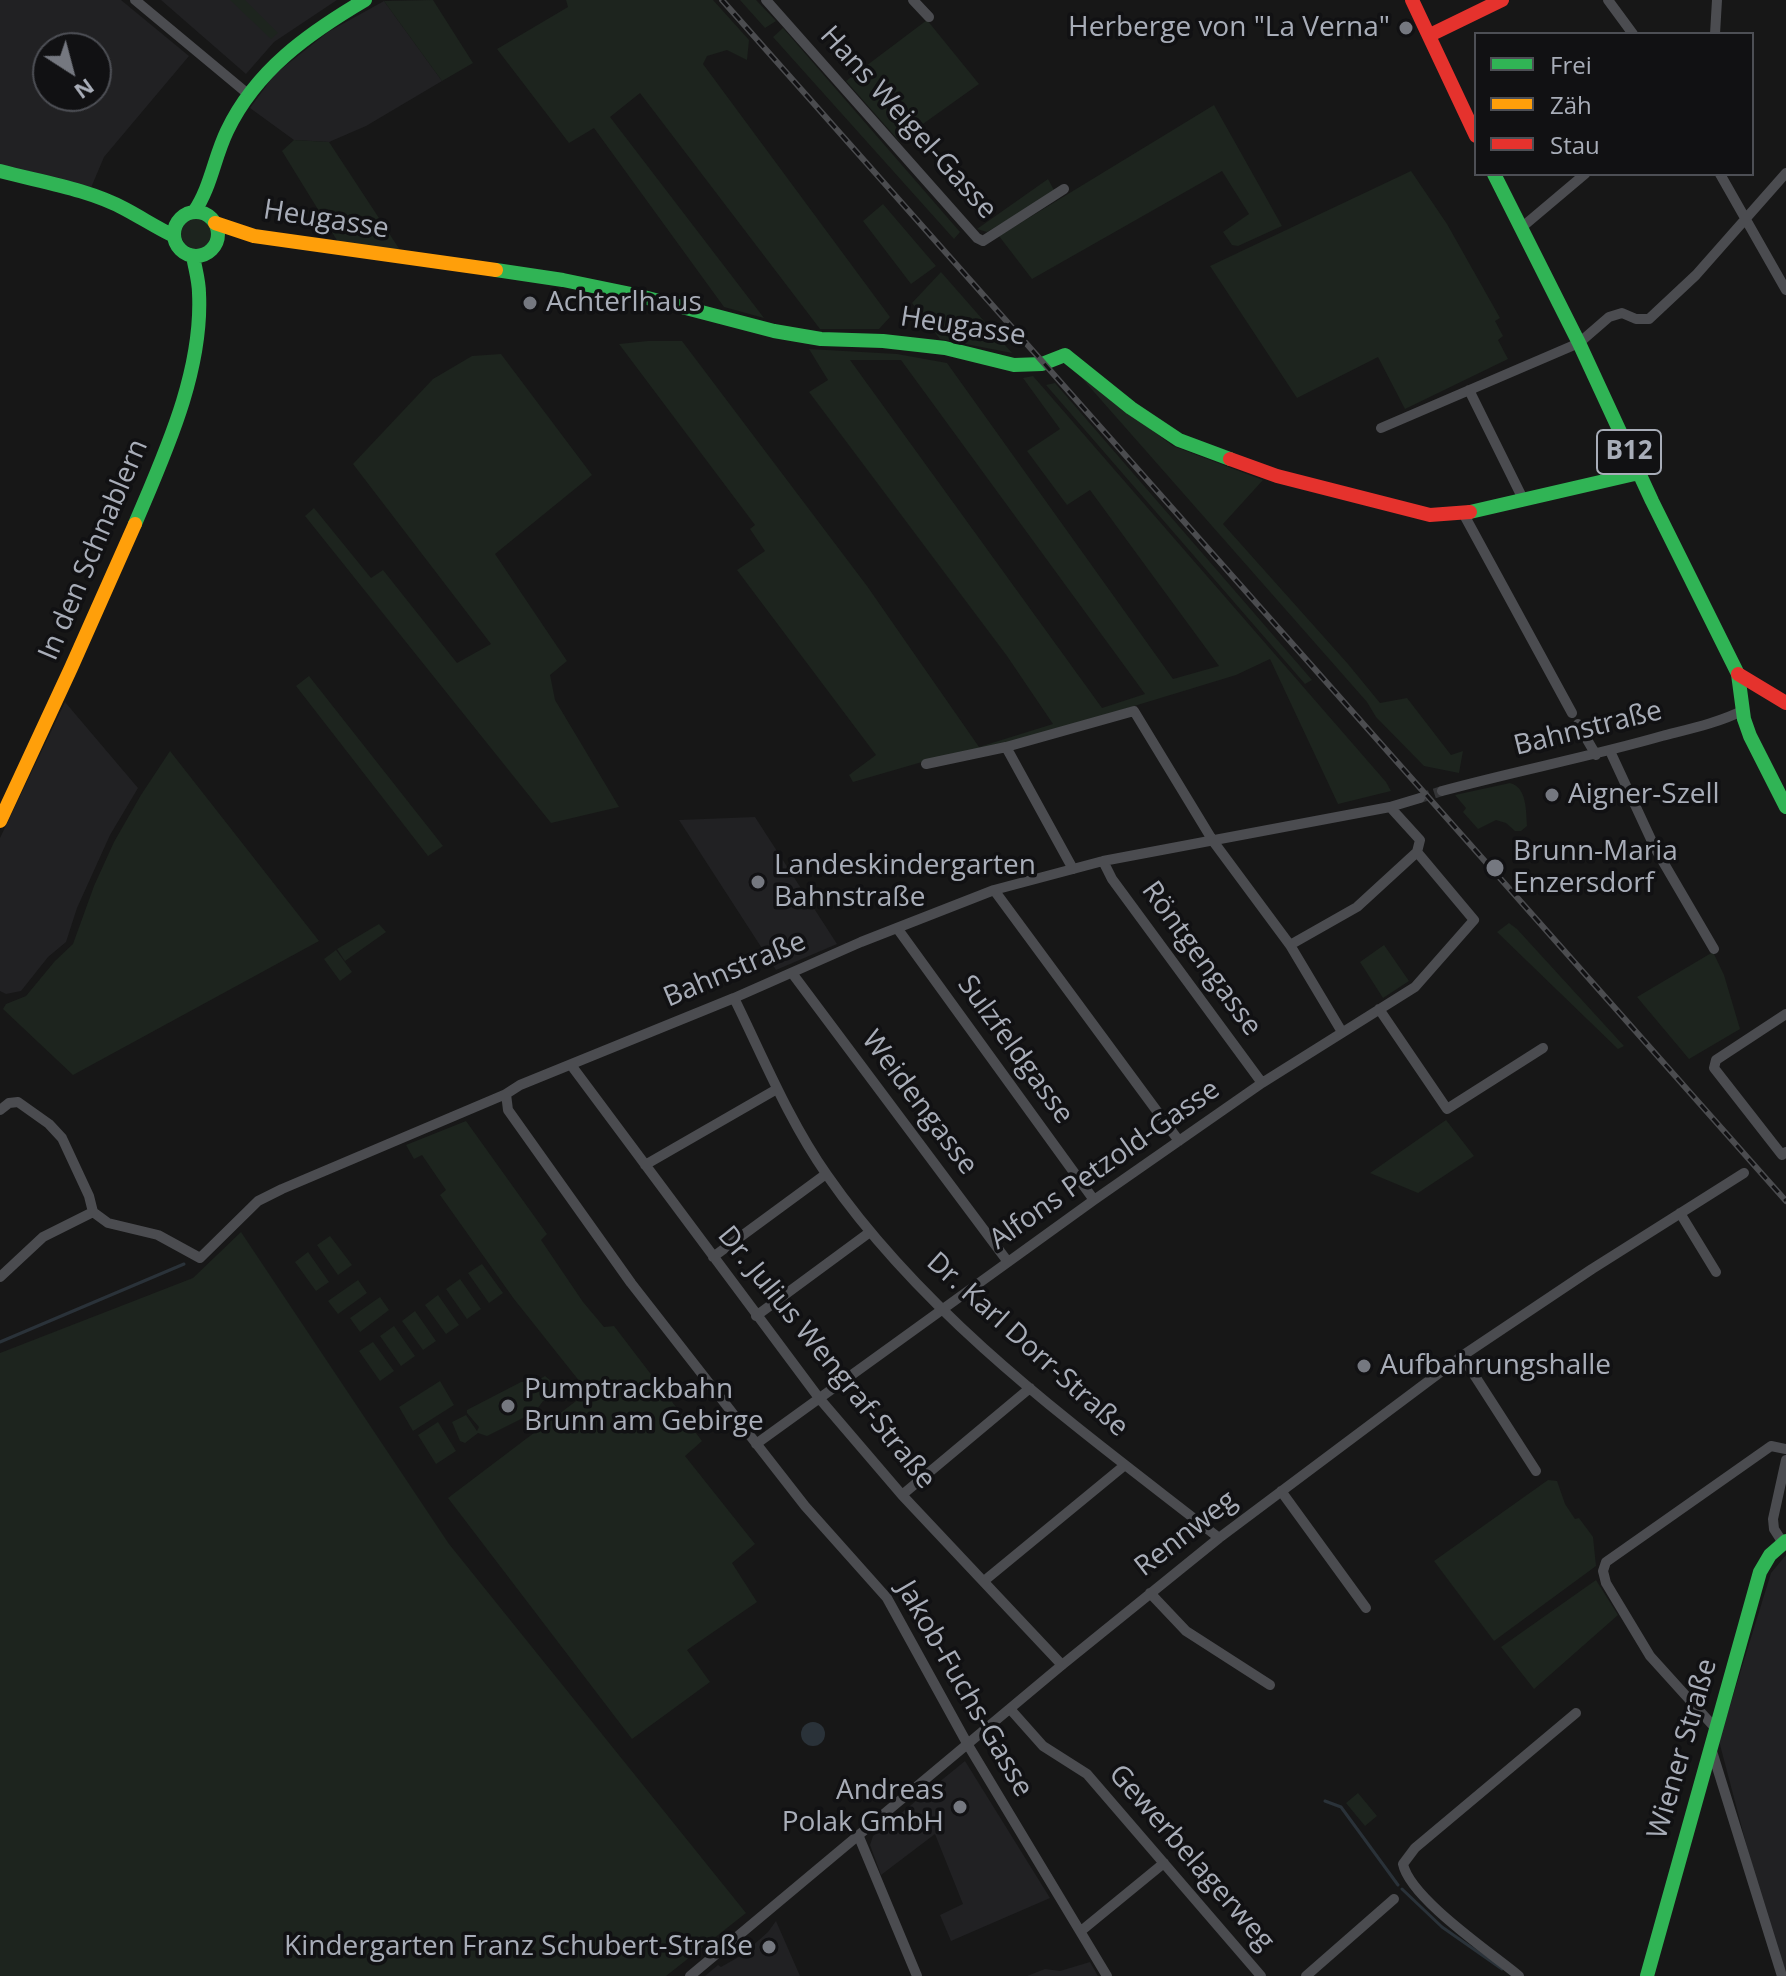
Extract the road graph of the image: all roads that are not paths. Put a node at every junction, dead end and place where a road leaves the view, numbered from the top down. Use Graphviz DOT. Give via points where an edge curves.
graph roads {
  1 [pos="135,0"];
  2 [pos="365,0"];
  3 [pos="766,0"];
  4 [pos="913,0"];
  5 [pos="1412,0"];
  6 [pos="1608,0"];
  7 [pos="1717,0"];
  8 [pos="1495,3"];
  9 [pos="929,17"];
  10 [pos="1632,32"];
  11 [pos="1715,32"];
  12 [pos="1430,35"];
  13 [pos="248,94"];
  14 [pos="1474,132"];
  15 [pos="0,171"];
  16 [pos="1786,173"];
  17 [pos="213,174"];
  18 [pos="1495,176"];
  19 [pos="1583,176"];
  20 [pos="1721,176"];
  21 [pos="1064,189"];
  22 [pos="194,212"];
  23 [pos="214,220"];
  24 [pos="1745,220"];
  25 [pos="1521,228"];
  26 [pos="176,230"];
  27 [pos="243,234"];
  28 [pos="214,245"];
  29 [pos="193,256"];
  30 [pos="201,288"];
  31 [pos="1786,290"];
  32 [pos="1579,343"];
  33 [pos="1469,390"];
  34 [pos="1381,428"];
  35 [pos="1639,473"];
  36 [pos="1524,501"];
  37 [pos="1463,513"];
  38 [pos="1738,674"];
  39 [pos="1780,700"];
  40 [pos="1744,710"];
  41 [pos="1572,713"];
  42 [pos="1578,724"];
  43 [pos="1006,747"];
  44 [pos="1610,751"];
  45 [pos="1596,755"];
  46 [pos="926,764"];
  47 [pos="1442,791"];
  48 [pos="1420,798"];
  49 [pos="4,803"];
  50 [pos="1390,807"];
  51 [pos="1786,807"];
  52 [pos="0,821"];
  53 [pos="1213,841"];
  54 [pos="1417,852"];
  55 [pos="1103,861"];
  56 [pos="1073,869"];
  57 [pos="994,890"];
  58 [pos="897,928"];
  59 [pos="1290,945"];
  60 [pos="1714,949"];
  61 [pos="792,973"];
  62 [pos="734,998"];
  63 [pos="1379,1009"];
  64 [pos="1786,1014"];
  65 [pos="1342,1032"];
  66 [pos="1543,1048"];
  67 [pos="571,1065"];
  68 [pos="1262,1083"];
  69 [pos="777,1089"];
  70 [pos="506,1094"];
  71 [pos="0,1110"];
  72 [pos="1179,1141"];
  73 [pos="1784,1154"];
  74 [pos="645,1165"];
  75 [pos="1744,1173"];
  76 [pos="826,1174"];
  77 [pos="1094,1200"];
  78 [pos="93,1212"];
  79 [pos="1680,1213"];
  80 [pos="870,1232"];
  81 [pos="713,1257"];
  82 [pos="1008,1262"];
  83 [pos="1716,1272"];
  84 [pos="0,1277"];
  85 [pos="943,1309"];
  86 [pos="756,1316"];
  87 [pos="1462,1356"];
  88 [pos="1030,1388"];
  89 [pos="819,1398"];
  90 [pos="756,1444"];
  91 [pos="1786,1449"];
  92 [pos="1786,1460"];
  93 [pos="1125,1465"];
  94 [pos="1536,1471"];
  95 [pos="1281,1491"];
  96 [pos="902,1495"];
  97 [pos="1219,1538"];
  98 [pos="1785,1542"];
  99 [pos="984,1581"];
  100 [pos="1150,1593"];
  101 [pos="1366,1608"];
  102 [pos="1062,1665"];
  103 [pos="1270,1685"];
  104 [pos="1011,1710"];
  105 [pos="1576,1713"];
  106 [pos="1716,1729"];
  107 [pos="968,1745"];
  108 [pos="1710,1746"];
  109 [pos="859,1837"];
  110 [pos="1164,1863"];
  111 [pos="1394,1899"];
  112 [pos="1081,1931"];
  113 [pos="1513,1974"];
  114 [pos="690,1976"];
  115 [pos="917,1976"];
  116 [pos="1107,1976"];
  117 [pos="1261,1976"];
  118 [pos="1306,1976"];
  119 [pos="1647,1976"];
  120 [pos="1782,1976"];
  1 -- 13 [label="street"];
  2 -- 13 [label="street" via="285,53"];
  3 -- 21 [label="street, Hans Weigel-Gasse" via="977,238 983,241"];
  4 -- 9 [label="street"];
  5 -- 12 [label="street"];
  6 -- 10 [label="street"];
  7 -- 11 [label="street"];
  8 -- 12 [label="street"];
  12 -- 14 [label="street"];
  13 -- 17 [label="street" via="230,124"];
  15 -- 26 [label="street" via="76,191 124,208 148,224"];
  16 -- 24 [label="street"];
  17 -- 22 [label="street"];
  17 -- 23 [label="street"];
  18 -- 25 [label="street, B12"];
  19 -- 25 [label="street"];
  20 -- 24 [label="street"];
  22 -- 23 [label="street"];
  22 -- 26 [label="street" via="184,215"];
  23 -- 27 [label="street, Heugasse"];
  23 -- 28 [label="street"];
  24 -- 31 [label="street"];
  24 -- 32 [label="street" via="1649,319 1622,313 1609,317"];
  25 -- 32 [label="street, B12"];
  26 -- 29 [label="street" via="180,249"];
  27 -- 28 [label="street, Heugasse"];
  27 -- 37 [label="street, Heugasse" via="563,280 821,339 945,348 1014,365 1042,364 1065,355 1179,440 1277,476 1360,498 1430,515"];
  28 -- 29 [label="street"];
  28 -- 30 [label="street, In den Schnablern"];
  29 -- 30 [label="street, In den Schnablern"];
  30 -- 49 [label="street, In den Schnablern" via="190,366 164,454 84,642"];
  32 -- 33 [label="street"];
  32 -- 35 [label="street, B12"];
  33 -- 34 [label="street"];
  33 -- 36 [label="street"];
  35 -- 36 [label="street, Heugasse"];
  35 -- 38 [label="street, B12"];
  36 -- 37 [label="street, Heugasse"];
  37 -- 41 [label="street"];
  38 -- 39 [label="street"];
  38 -- 40 [label="street, B12"];
  39 -- 40 [label="street"];
  40 -- 44 [label="street, Bahnstraße"];
  40 -- 51 [label="street, B12" via="1755,748"];
  42 -- 45 [label="street"];
  43 -- 46 [label="street"];
  43 -- 53 [label="street" via="1134,711"];
  43 -- 56 [label="street"];
  44 -- 45 [label="street, Bahnstraße"];
  44 -- 60 [label="street" via="1655,848"];
  45 -- 47 [label="street, Bahnstraße"];
  48 -- 50 [label="street, Bahnstraße"];
  49 -- 52 [label="street, In den Schnablern"];
  50 -- 53 [label="street, Bahnstraße"];
  50 -- 54 [label="street" via="1420,840"];
  53 -- 55 [label="street, Bahnstraße"];
  53 -- 59 [label="street"];
  54 -- 59 [label="street" via="1357,907"];
  54 -- 63 [label="street, Alfons Petzold-Gasse" via="1474,920 1415,987"];
  55 -- 56 [label="street, Bahnstraße"];
  55 -- 68 [label="street, Röntgengasse"];
  56 -- 57 [label="street, Bahnstraße"];
  57 -- 58 [label="street, Bahnstraße"];
  57 -- 72 [label="street"];
  58 -- 61 [label="street, Bahnstraße"];
  58 -- 77 [label="street, Sulzfeldgasse"];
  59 -- 65 [label="street"];
  61 -- 62 [label="street, Bahnstraße"];
  61 -- 82 [label="street, Weidengasse"];
  62 -- 67 [label="street, Bahnstraße"];
  62 -- 69 [label="street, Dr. Karl Dorr-Straße"];
  63 -- 65 [label="street, Alfons Petzold-Gasse"];
  63 -- 66 [label="street" via="1447,1109"];
  64 -- 73 [label="street" via="1716,1060 1714,1068"];
  65 -- 68 [label="street, Alfons Petzold-Gasse"];
  67 -- 70 [label="street, Bahnstraße"];
  67 -- 74 [label="street, Dr. Julius Wengraf-Straße"];
  68 -- 72 [label="street, Alfons Petzold-Gasse"];
  69 -- 74 [label="street"];
  69 -- 76 [label="street, Dr. Karl Dorr-Straße"];
  70 -- 78 [label="street, Bahnstraße" via="258,1201 200,1258 158,1235 108,1223"];
  70 -- 90 [label="street, Jakob-Fuchs-Gasse" via="508,1110 613,1258"];
  71 -- 78 [label="street" via="18,1102 59,1134"];
  72 -- 77 [label="street, Alfons Petzold-Gasse"];
  74 -- 81 [label="street, Dr. Julius Wengraf-Straße"];
  75 -- 79 [label="street, Rennweg"];
  76 -- 80 [label="street, Dr. Karl Dorr-Straße"];
  76 -- 81 [label="street"];
  77 -- 82 [label="street, Alfons Petzold-Gasse"];
  78 -- 84 [label="street" via="43,1237"];
  79 -- 83 [label="street"];
  79 -- 87 [label="street, Rennweg"];
  80 -- 85 [label="street, Dr. Karl Dorr-Straße"];
  80 -- 86 [label="street"];
  81 -- 86 [label="street, Dr. Julius Wengraf-Straße"];
  82 -- 85 [label="street, Alfons Petzold-Gasse"];
  85 -- 88 [label="street, Dr. Karl Dorr-Straße"];
  85 -- 89 [label="street, Alfons Petzold-Gasse"];
  86 -- 89 [label="street, Dr. Julius Wengraf-Straße"];
  87 -- 94 [label="street"];
  87 -- 95 [label="street, Rennweg"];
  88 -- 93 [label="street, Dr. Karl Dorr-Straße"];
  88 -- 96 [label="street"];
  89 -- 90 [label="street, Alfons Petzold-Gasse"];
  89 -- 96 [label="street, Dr. Julius Wengraf-Straße"];
  90 -- 107 [label="street, Jakob-Fuchs-Gasse" via="887,1598"];
  91 -- 106 [label="street" via="1771,1446 1606,1562 1603,1571 1649,1654"];
  92 -- 98 [label="street, Wiener Straße" via="1773,1519"];
  93 -- 97 [label="street, Dr. Karl Dorr-Straße"];
  93 -- 99 [label="street"];
  95 -- 97 [label="street, Rennweg"];
  95 -- 101 [label="street"];
  96 -- 99 [label="street, Dr. Julius Wengraf-Straße"];
  97 -- 100 [label="street, Rennweg"];
  98 -- 106 [label="street, Wiener Straße" via="1760,1572"];
  99 -- 102 [label="street, Dr. Julius Wengraf-Straße"];
  100 -- 102 [label="street, Rennweg"];
  100 -- 103 [label="street" via="1186,1631"];
  102 -- 104 [label="street, Rennweg"];
  104 -- 107 [label="street, Rennweg"];
  104 -- 110 [label="street, Gewerbelagerweg" via="1043,1746 1087,1774"];
  105 -- 113 [label="street" via="1415,1848 1403,1864 1420,1893"];
  106 -- 108 [label="street, Wiener Straße"];
  107 -- 109 [label="street, Rennweg"];
  107 -- 112 [label="street, Jakob-Fuchs-Gasse"];
  108 -- 119 [label="street, Wiener Straße"];
  108 -- 120 [label="street"];
  109 -- 114 [label="street, Rennweg"];
  109 -- 115 [label="street"];
  110 -- 112 [label="street"];
  110 -- 117 [label="street, Gewerbelagerweg"];
  111 -- 118 [label="street"];
  112 -- 116 [label="street, Jakob-Fuchs-Gasse"];
}
